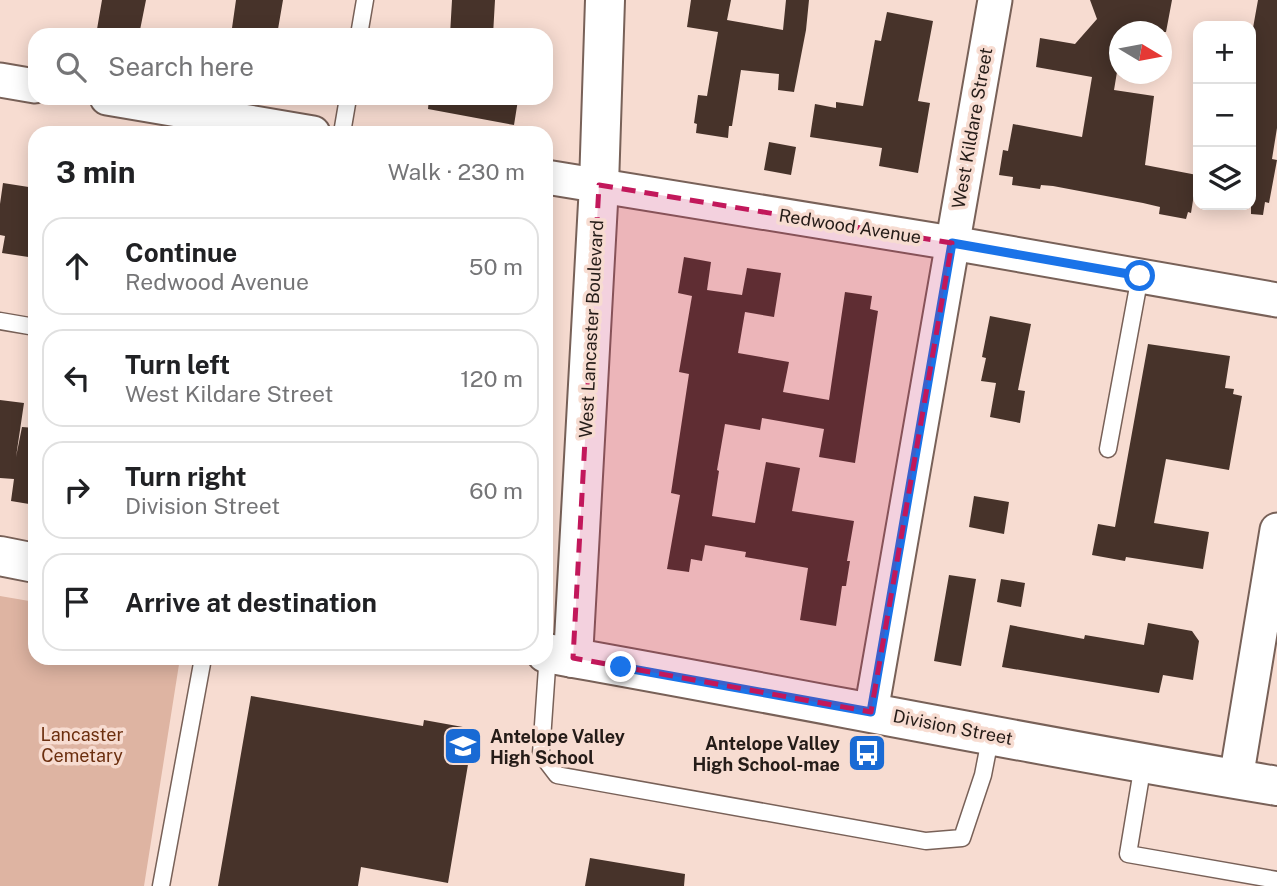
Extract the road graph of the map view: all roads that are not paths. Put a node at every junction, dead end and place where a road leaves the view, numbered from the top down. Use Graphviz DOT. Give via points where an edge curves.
graph roads {
  1 [pos="365,0"];
  2 [pos="605,0"];
  3 [pos="995,0"];
  4 [pos="360,28"];
  5 [pos="0,80"];
  6 [pos="28,85"];
  7 [pos="148,105"];
  8 [pos="347,105"];
  9 [pos="272,126"];
  10 [pos="343,126"];
  11 [pos="553,178"];
  12 [pos="599,185"];
  13 [pos="952,243"];
  14 [pos="1140,276"];
  15 [pos="1277,300"];
  16 [pos="0,321"];
  17 [pos="28,326"];
  18 [pos="1108,449"];
  19 [pos="1277,530"];
  20 [pos="0,556"];
  21 [pos="28,562"];
  22 [pos="556,655"];
  23 [pos="202,665"];
  24 [pos="871,712"];
  25 [pos="990,734"];
  26 [pos="1143,764"];
  27 [pos="1236,779"];
  28 [pos="1277,786"];
  29 [pos="1277,880"];
  30 [pos="161,886"];
  1 -- 4 [label="lane"];
  2 -- 12 [label="main road, West Lancaster Boulevard"];
  3 -- 13 [label="street, West Kildare Street"];
  5 -- 6 [label="street"];
  7 -- 9 [label="street"];
  8 -- 10 [label="lane"];
  11 -- 12 [label="street, Redwood Avenue"];
  12 -- 13 [label="street, Redwood Avenue"];
  12 -- 22 [label="main road, West Lancaster Boulevard"];
  13 -- 14 [label="street, Redwood Avenue"];
  13 -- 24 [label="street, West Kildare Street"];
  14 -- 15 [label="street, Redwood Avenue"];
  14 -- 18 [label="lane"];
  16 -- 17 [label="lane"];
  19 -- 27 [label="street"];
  20 -- 21 [label="main road"];
  22 -- 24 [label="main road, Division Street"];
  22 -- 25 [label="lane" via="541,754 557,775 926,841 962,838 983,775"];
  23 -- 30 [label="lane"];
  24 -- 25 [label="main road, Division Street"];
  25 -- 26 [label="main road, Division Street"];
  26 -- 27 [label="main road, Division Street"];
  26 -- 29 [label="lane" via="1128,854"];
  27 -- 28 [label="main road, Division Street"];
}
